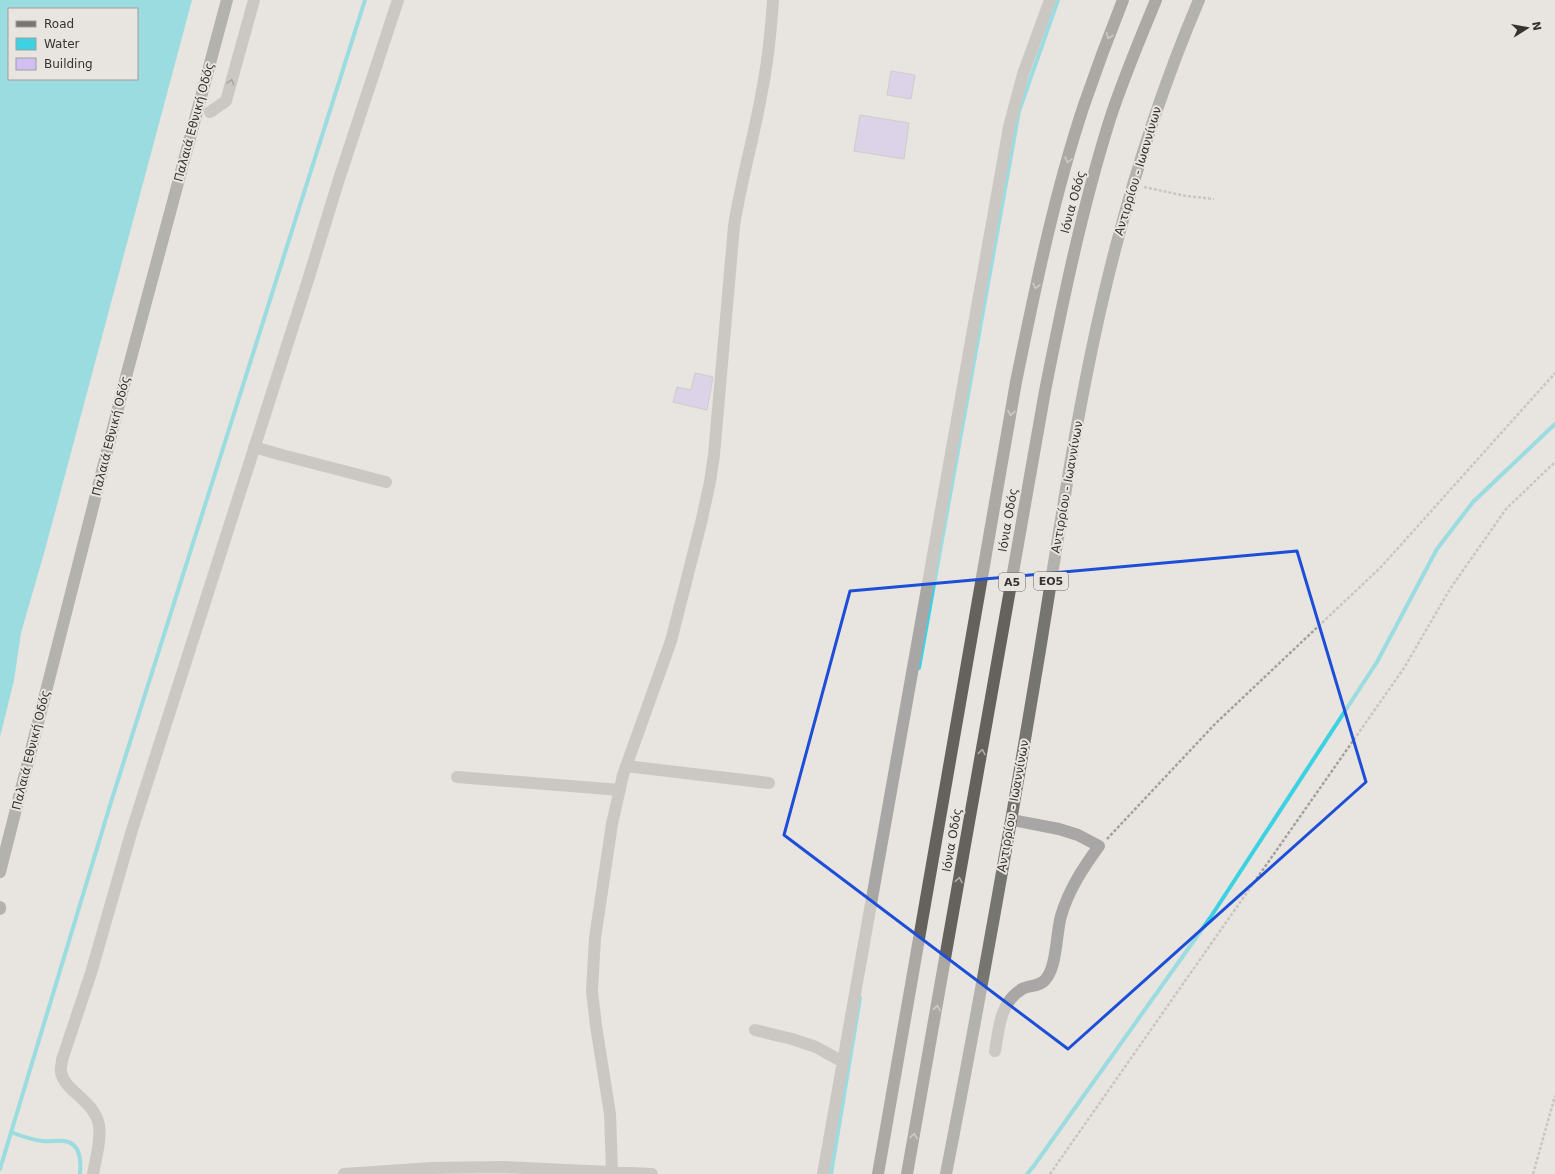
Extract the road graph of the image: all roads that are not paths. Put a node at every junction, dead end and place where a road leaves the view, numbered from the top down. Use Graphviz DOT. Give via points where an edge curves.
graph roads {
  1 [pos="227,0"];
  2 [pos="254,0"];
  3 [pos="398,0"];
  4 [pos="773,0"];
  5 [pos="1050,0"];
  6 [pos="1123,0"];
  7 [pos="1156,0"];
  8 [pos="1199,0"];
  9 [pos="210,112"];
  10 [pos="254,447"];
  11 [pos="386,482"];
  12 [pos="626,766"];
  13 [pos="457,777"];
  14 [pos="769,783"];
  15 [pos="620,790"];
  16 [pos="1012,820"];
  17 [pos="0,872"];
  18 [pos="755,1030"];
  19 [pos="995,1050"];
  20 [pos="843,1062"];
  21 [pos="612,1171"];
  22 [pos="93,1174"];
  23 [pos="344,1174"];
  24 [pos="652,1174"];
  25 [pos="823,1174"];
  26 [pos="878,1174"];
  27 [pos="907,1174"];
  28 [pos="946,1174"];
  1 -- 17 [label="main road, Παλαιά Εθνική Οδός" via="127,373"];
  9 -- 2 [label="street, one-way" via="226,101"];
  3 -- 10 [label="street"];
  4 -- 12 [label="street" via="762,90 734,226 710,482 671,641"];
  5 -- 20 [label="street" via="1023,74 1009,127"];
  6 -- 26 [label="highway, Ιόνια Οδός / Α5, one-way" via="1084,106 1046,242 1029,318"];
  27 -- 7 [label="highway, Ιόνια Οδός / Α5, one-way" via="1059,319 1074,251 1110,119"];
  8 -- 16 [label="main road, Αντιρρίου - Ιωαννίνων / ΕΟ5" via="1160,98 1116,247 1084,390"];
  10 -- 11 [label="street"];
  10 -- 22 [label="street" via="62,1060 61,1072 64,1081 87,1102 94,1111 98,1123 100,1138"];
  12 -- 14 [label="street"];
  12 -- 15 [label="street"];
  13 -- 15 [label="street"];
  15 -- 21 [label="street" via="602,887 593,967 594,1006 610,1114"];
  16 -- 19 [label="street" via="1059,829 1100,846 1069,893 1057,934 1055,955 1045,981 1013,994 1000,1021"];
  16 -- 28 [label="main road, Αντιρρίου - Ιωαννίνων / ΕΟ5"];
  18 -- 20 [label="street" via="816,1047"];
  20 -- 25 [label="street"];
  21 -- 23 [label="street" via="480,1167"];
  21 -- 24 [label="street"];
}
